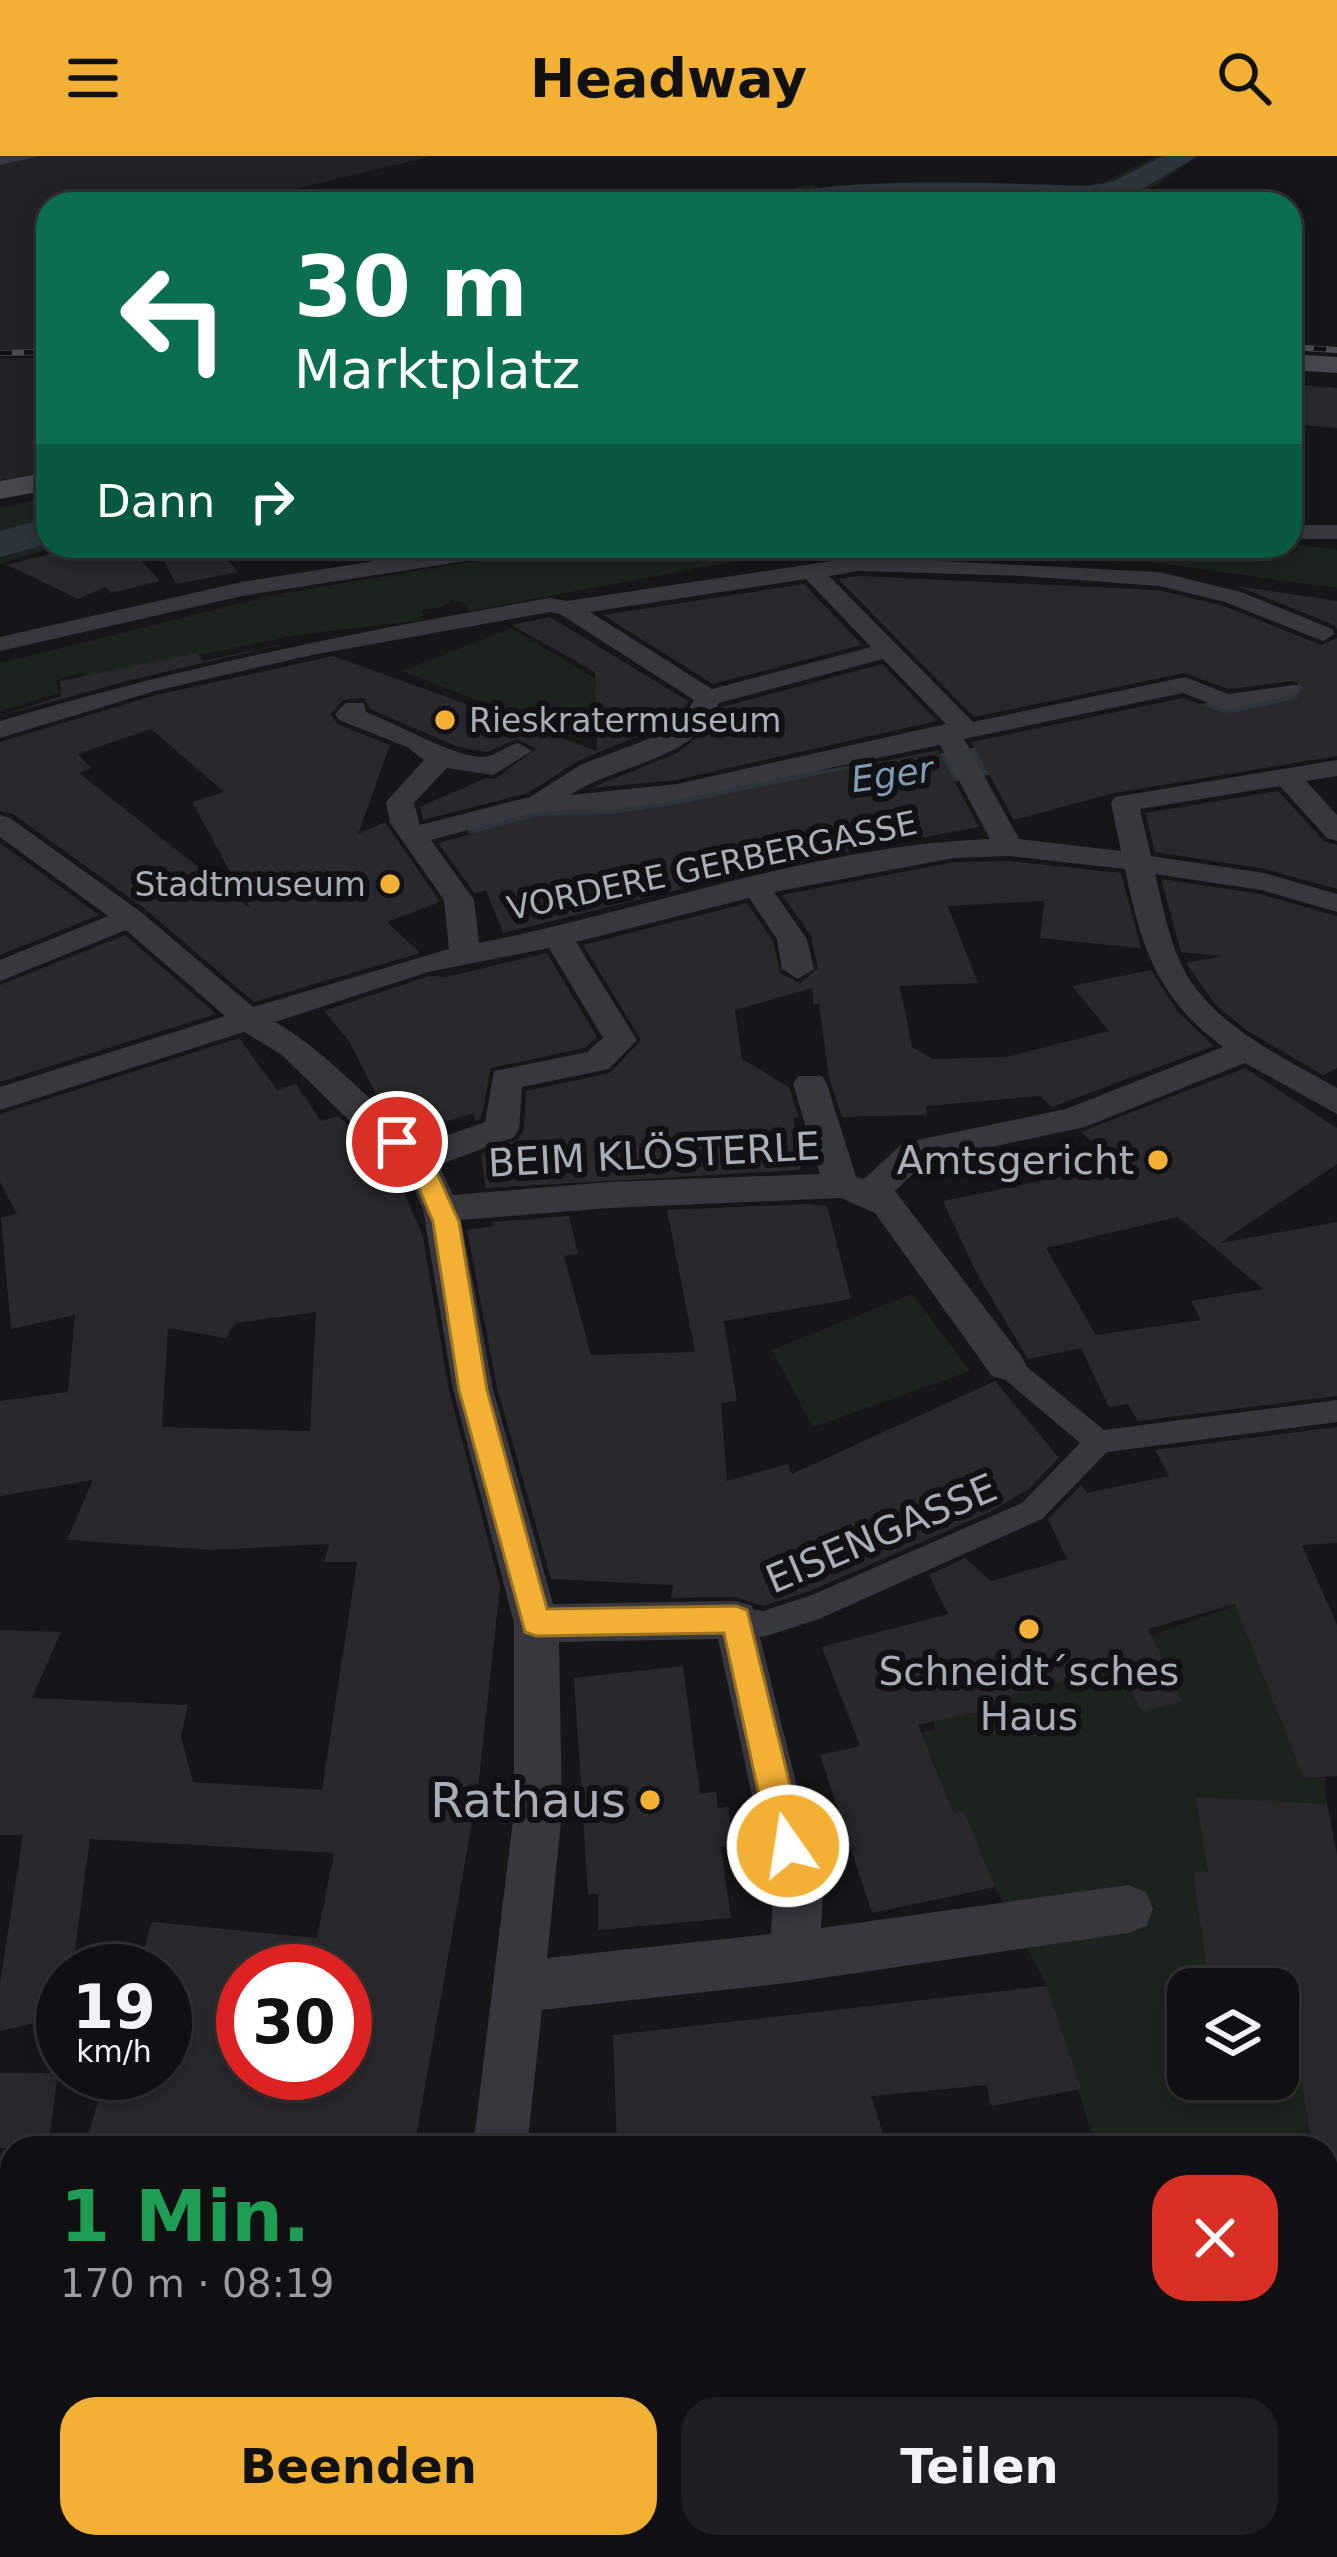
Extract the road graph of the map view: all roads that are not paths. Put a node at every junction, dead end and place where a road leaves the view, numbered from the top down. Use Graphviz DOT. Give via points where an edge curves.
graph roads {
  1 [pos="31,156"];
  2 [pos="0,160"];
  3 [pos="1302,363"];
  4 [pos="1337,365"];
  5 [pos="36,483"];
  6 [pos="0,490"];
  7 [pos="1302,532"];
  8 [pos="1337,532"];
  9 [pos="440,558"];
  10 [pos="814,574"];
  11 [pos="566,608"];
  12 [pos="1323,634"];
  13 [pos="0,644"];
  14 [pos="886,650"];
  15 [pos="1286,690"];
  16 [pos="708,698"];
  17 [pos="355,710"];
  18 [pos="0,730"];
  19 [pos="961,747"];
  20 [pos="518,751"];
  21 [pos="440,759"];
  22 [pos="1337,768"];
  23 [pos="1286,776"];
  24 [pos="536,804"];
  25 [pos="0,824"];
  26 [pos="1337,832"];
  27 [pos="412,836"];
  28 [pos="1009,847"];
  29 [pos="1137,863"];
  30 [pos="756,887"];
  31 [pos="1337,903"];
  32 [pos="130,918"];
  33 [pos="558,937"];
  34 [pos="465,955"];
  35 [pos="798,969"];
  36 [pos="1,972"];
  37 [pos="250,1022"];
  38 [pos="1249,1049"];
  39 [pos="810,1084"];
  40 [pos="0,1099"];
  41 [pos="1337,1102"];
  42 [pos="419,1159"];
  43 [pos="856,1189"];
  44 [pos="441,1209"];
  45 [pos="1006,1365"];
  46 [pos="1337,1412"];
  47 [pos="1099,1442"];
  48 [pos="529,1602"];
  49 [pos="736,1620"];
  50 [pos="1128,1909"];
  51 [pos="795,1957"];
  52 [pos="521,1986"];
  53 [pos="502,2136"];
  1 -- 2 [label="street"];
  3 -- 4 [label="main road"];
  5 -- 6 [label="main road"];
  7 -- 8 [label="street"];
  9 -- 13 [label="street" via="242,589"];
  10 -- 11 [label="street"];
  10 -- 12 [label="street" via="859,564 1160,579 1233,597"];
  10 -- 14 [label="street"];
  11 -- 16 [label="street"];
  11 -- 18 [label="street" via="312,647"];
  14 -- 16 [label="street"];
  14 -- 19 [label="street"];
  15 -- 19 [label="street" via="1226,702 1185,685"];
  16 -- 24 [label="street" via="706,711 676,738 591,771"];
  17 -- 21 [label="street" via="348,714"];
  19 -- 24 [label="street" via="894,743 676,792"];
  19 -- 28 [label="street"];
  20 -- 21 [label="street" via="493,767"];
  21 -- 27 [label="street" via="400,802"];
  22 -- 23 [label="street"];
  23 -- 26 [label="street"];
  23 -- 29 [label="street" via="1125,803"];
  24 -- 27 [label="street"];
  25 -- 32 [label="street"];
  27 -- 34 [label="street" via="459,900"];
  28 -- 29 [label="street, VORDERE GERBERGASSE"];
  28 -- 30 [label="street, VORDERE GERBERGASSE" via="954,849"];
  29 -- 31 [label="street, VORDERE GERBERGASSE" via="1264,882"];
  29 -- 38 [label="street" via="1185,997"];
  30 -- 33 [label="street, VORDERE GERBERGASSE"];
  30 -- 35 [label="street" via="793,939"];
  32 -- 36 [label="street"];
  32 -- 37 [label="street"];
  33 -- 34 [label="street, VORDERE GERBERGASSE"];
  33 -- 42 [label="street" via="614,1024 621,1040 615,1050 597,1061 506,1078 502,1130"];
  34 -- 37 [label="street, VORDERE GERBERGASSE"];
  37 -- 40 [label="street, VORDERE GERBERGASSE"];
  37 -- 42 [label="street" via="294,1047"];
  38 -- 41 [label="street"];
  38 -- 43 [label="street" via="1073,1119 915,1151"];
  39 -- 43 [label="street"];
  42 -- 44 [label="street"];
  43 -- 44 [label="street, BEIM KLÖSTERLE"];
  43 -- 45 [label="street" via="888,1204"];
  44 -- 48 [label="street" via="473,1390"];
  45 -- 47 [label="street"];
  46 -- 47 [label="street"];
  47 -- 49 [label="street, EISENGASSE" via="1031,1511 819,1606 763,1624"];
  48 -- 49 [label="street"];
  48 -- 52 [label="street" via="540,1690 538,1812"];
  49 -- 51 [label="street" via="798,1892"];
  50 -- 51 [label="street"];
  51 -- 52 [label="street"];
  52 -- 53 [label="street"];
}
